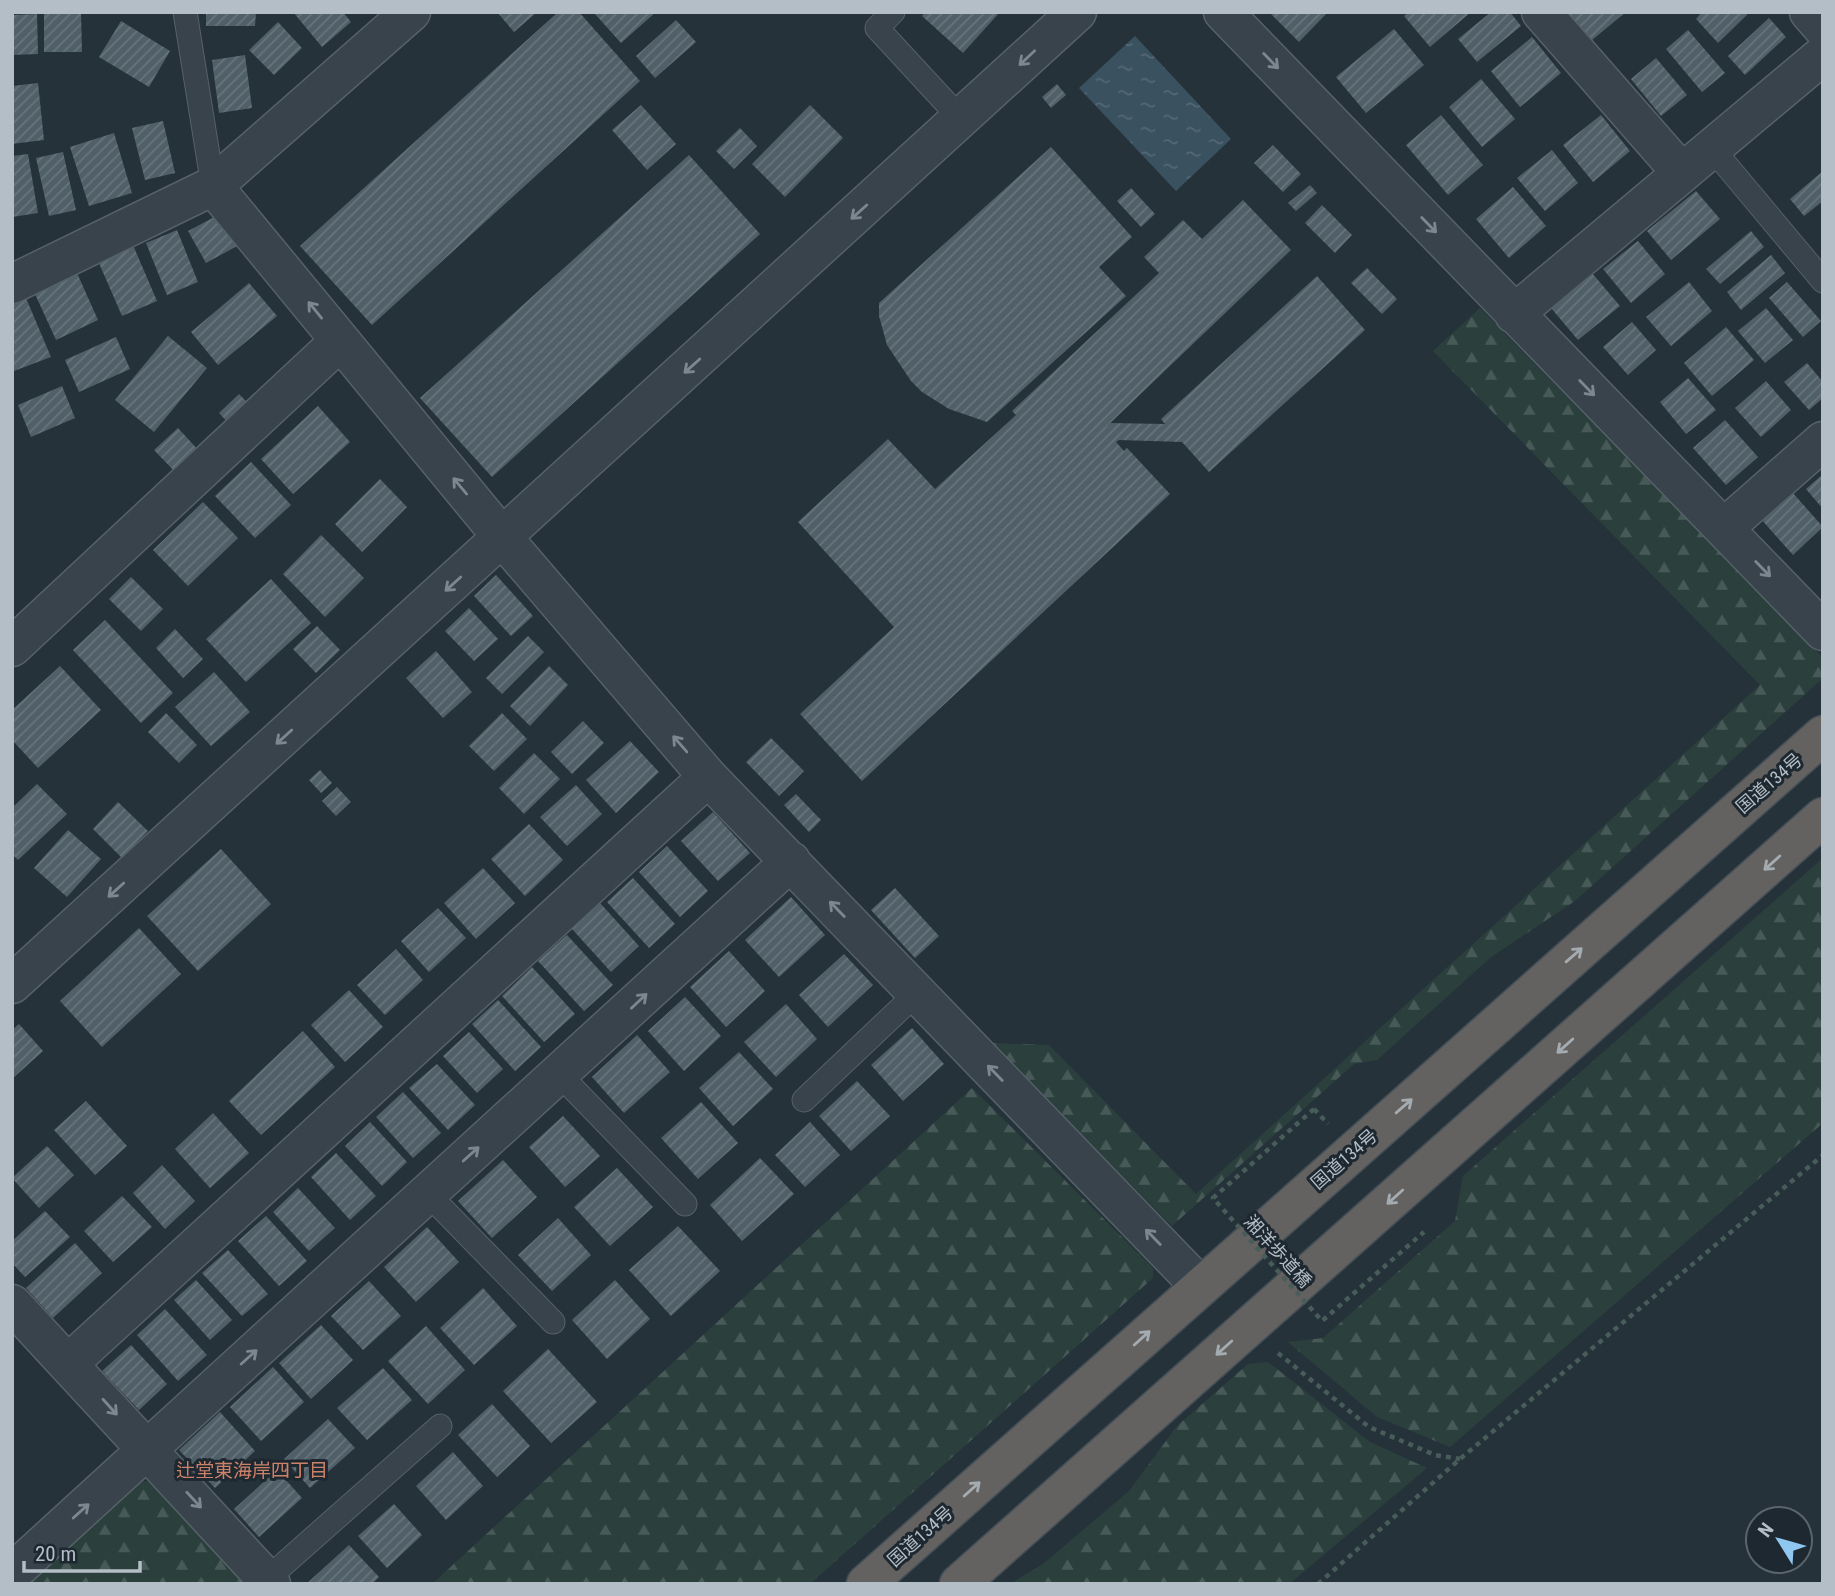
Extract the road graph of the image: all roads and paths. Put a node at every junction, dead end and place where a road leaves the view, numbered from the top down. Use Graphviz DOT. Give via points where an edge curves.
graph roads {
  1 [pos="185,12"];
  2 [pos="411,12"];
  3 [pos="893,12"];
  4 [pos="1077,12"];
  5 [pos="1223,12"];
  6 [pos="1541,12"];
  7 [pos="1809,12"];
  8 [pos="1823,28"];
  9 [pos="1823,55"];
  10 [pos="961,119"];
  11 [pos="1711,147"];
  12 [pos="1681,172"];
  13 [pos="213,186"];
  14 [pos="1823,281"];
  15 [pos="12,284"];
  16 [pos="1514,314"];
  17 [pos="340,341"];
  18 [pos="1823,442"];
  19 [pos="1724,528"];
  20 [pos="503,538"];
  21 [pos="1823,631"];
  22 [pos="12,647"];
  23 [pos="1823,736"];
  24 [pos="708,777"];
  25 [pos="1823,817"];
  26 [pos="791,860"];
  27 [pos="12,984"];
  28 [pos="918,992"];
  29 [pos="559,1074"];
  30 [pos="804,1100"];
  31 [pos="1314,1109"];
  32 [pos="1823,1155"];
  33 [pos="428,1194"];
  34 [pos="685,1204"];
  35 [pos="1424,1232"];
  36 [pos="1200,1286"];
  37 [pos="12,1304"];
  38 [pos="553,1322"];
  39 [pos="1276,1350"];
  40 [pos="69,1363"];
  41 [pos="440,1426"];
  42 [pos="148,1449"];
  43 [pos="1460,1459"];
  44 [pos="12,1573"];
  45 [pos="269,1582"];
  46 [pos="866,1584"];
  47 [pos="958,1584"];
  48 [pos="1318,1584"];
  1 -- 13 [label="lane"];
  2 -- 13 [label="street"];
  3 -- 10 [label="lane" via="877,28"];
  4 -- 10 [label="street, one-way"];
  5 -- 16 [label="street, one-way"];
  6 -- 12 [label="street"];
  7 -- 8 [label="street"];
  9 -- 11 [label="street"];
  10 -- 20 [label="street, one-way"];
  11 -- 12 [label="street"];
  11 -- 14 [label="lane"];
  12 -- 16 [label="street"];
  13 -- 15 [label="street"];
  17 -- 13 [label="street, one-way"];
  16 -- 19 [label="street, one-way"];
  20 -- 17 [label="street, one-way"];
  17 -- 22 [label="street"];
  18 -- 19 [label="street"];
  19 -- 21 [label="street, one-way"];
  24 -- 20 [label="street, one-way"];
  20 -- 27 [label="street, one-way"];
  36 -- 23 [label="highway, 国道134号, one-way"];
  24 -- 26 [label="street"];
  24 -- 40 [label="street"];
  25 -- 47 [label="highway, one-way"];
  28 -- 26 [label="street, one-way"];
  29 -- 26 [label="street, one-way"];
  28 -- 30 [label="lane"];
  36 -- 28 [label="street, one-way"];
  33 -- 29 [label="street, one-way"];
  29 -- 34 [label="lane"];
  31 -- 35 [label="path, 湘洋歩道橋, bridge" via="1213,1198 1322,1321"];
  32 -- 43 [label="path"];
  33 -- 38 [label="lane"];
  42 -- 33 [label="street, one-way"];
  46 -- 36 [label="highway, 国道134号, one-way"];
  37 -- 40 [label="street"];
  39 -- 43 [label="path" via="1369,1427 1434,1455"];
  40 -- 42 [label="street, one-way"];
  41 -- 45 [label="lane"];
  44 -- 42 [label="street, one-way"];
  42 -- 45 [label="street, one-way"];
  43 -- 48 [label="path"];
}
